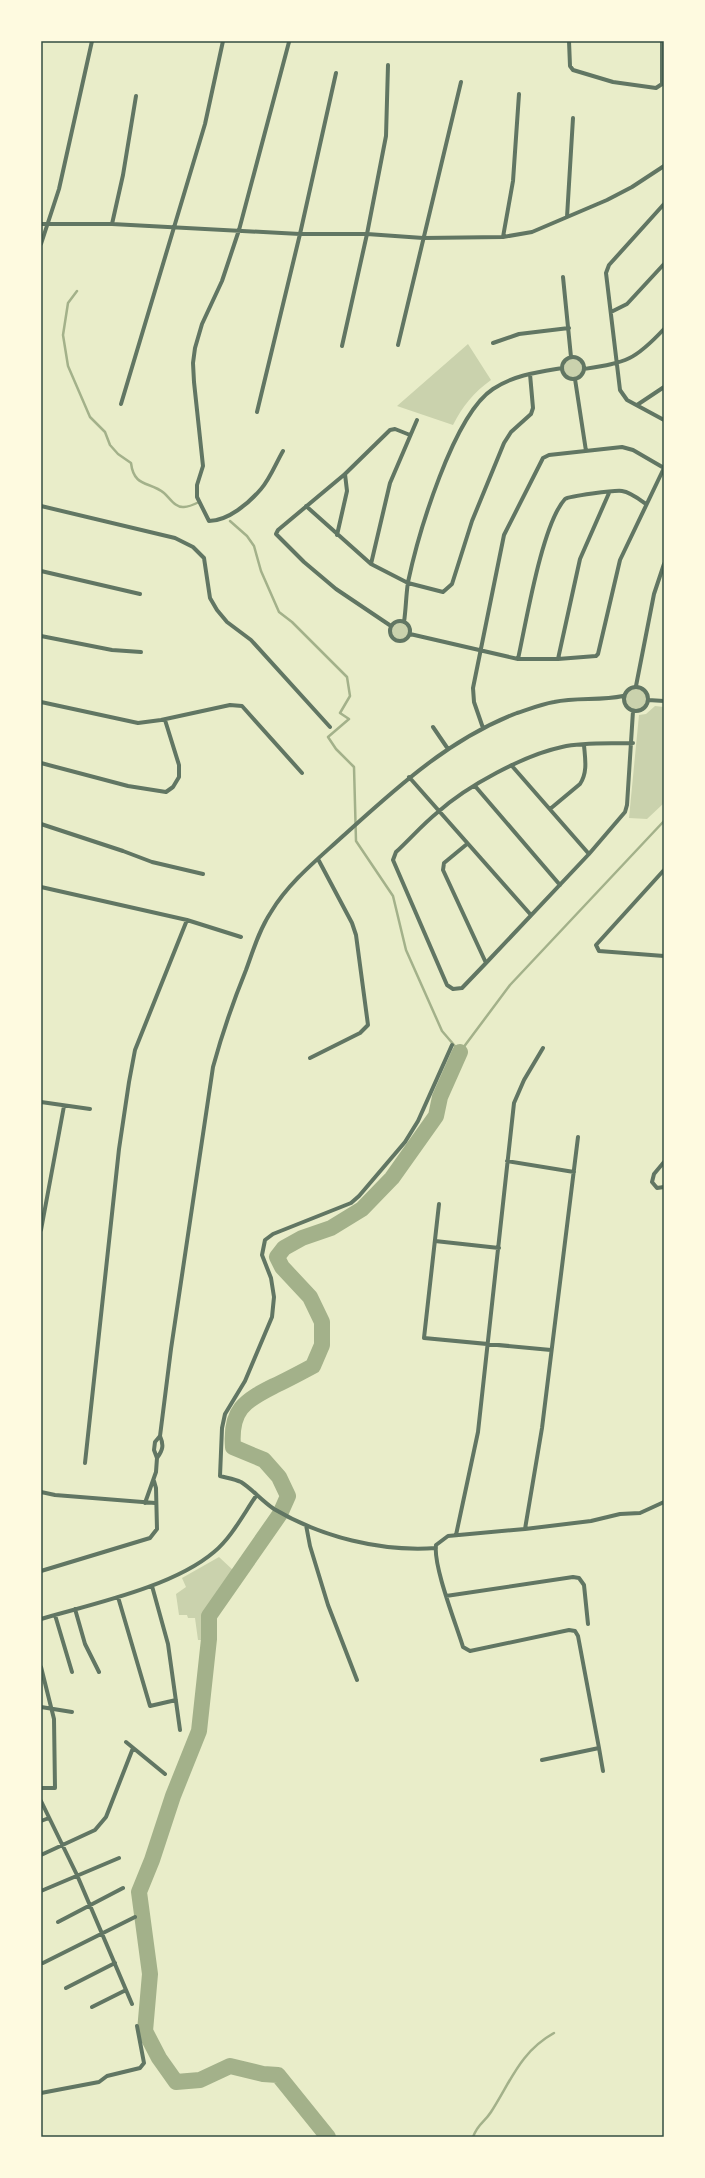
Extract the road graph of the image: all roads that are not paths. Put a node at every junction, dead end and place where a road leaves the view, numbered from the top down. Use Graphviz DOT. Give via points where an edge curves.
graph roads {
  1 [pos="92,41"];
  2 [pos="223,41"];
  3 [pos="569,41"];
  4 [pos="662,41"];
  5 [pos="289,42"];
  6 [pos="388,65"];
  7 [pos="336,73"];
  8 [pos="461,82"];
  9 [pos="519,94"];
  10 [pos="136,96"];
  11 [pos="573,118"];
  12 [pos="664,166"];
  13 [pos="664,204"];
  14 [pos="567,217"];
  15 [pos="41,224"];
  16 [pos="112,224"];
  17 [pos="47,225"];
  18 [pos="175,227"];
  19 [pos="239,230"];
  20 [pos="300,234"];
  21 [pos="367,234"];
  22 [pos="503,237"];
  23 [pos="423,238"];
  24 [pos="41,244"];
  25 [pos="664,264"];
  26 [pos="563,277"];
  27 [pos="611,312"];
  28 [pos="569,328"];
  29 [pos="664,329"];
  30 [pos="493,343"];
  31 [pos="398,345"];
  32 [pos="342,346"];
  33 [pos="571,357"];
  34 [pos="616,364"];
  35 [pos="562,368"];
  36 [pos="584,369"];
  37 [pos="530,374"];
  38 [pos="575,379"];
  39 [pos="664,387"];
  40 [pos="121,404"];
  41 [pos="637,405"];
  42 [pos="257,412"];
  43 [pos="416,420"];
  44 [pos="664,420"];
  45 [pos="410,435"];
  46 [pos="283,451"];
  47 [pos="586,451"];
  48 [pos="664,468"];
  49 [pos="344,474"];
  50 [pos="609,493"];
  51 [pos="646,504"];
  52 [pos="41,506"];
  53 [pos="306,506"];
  54 [pos="337,536"];
  55 [pos="371,564"];
  56 [pos="664,564"];
  57 [pos="41,571"];
  58 [pos="408,583"];
  59 [pos="140,594"];
  60 [pos="404,622"];
  61 [pos="391,626"];
  62 [pos="410,634"];
  63 [pos="41,636"];
  64 [pos="141,652"];
  65 [pos="480,652"];
  66 [pos="518,659"];
  67 [pos="558,659"];
  68 [pos="636,686"];
  69 [pos="623,696"];
  70 [pos="648,700"];
  71 [pos="664,701"];
  72 [pos="41,702"];
  73 [pos="633,711"];
  74 [pos="165,720"];
  75 [pos="330,727"];
  76 [pos="433,727"];
  77 [pos="484,728"];
  78 [pos="632,743"];
  79 [pos="584,745"];
  80 [pos="448,749"];
  81 [pos="41,763"];
  82 [pos="512,766"];
  83 [pos="302,773"];
  84 [pos="409,777"];
  85 [pos="475,786"];
  86 [pos="550,809"];
  87 [pos="438,811"];
  88 [pos="41,824"];
  89 [pos="467,844"];
  90 [pos="589,854"];
  91 [pos="318,859"];
  92 [pos="664,870"];
  93 [pos="203,874"];
  94 [pos="560,885"];
  95 [pos="41,887"];
  96 [pos="531,916"];
  97 [pos="187,920"];
  98 [pos="241,937"];
  99 [pos="664,956"];
  100 [pos="486,963"];
  101 [pos="452,1046"];
  102 [pos="543,1048"];
  103 [pos="310,1058"];
  104 [pos="41,1102"];
  105 [pos="64,1106"];
  106 [pos="90,1109"];
  107 [pos="578,1137"];
  108 [pos="507,1161"];
  109 [pos="664,1162"];
  110 [pos="574,1172"];
  111 [pos="664,1187"];
  112 [pos="439,1204"];
  113 [pos="41,1230"];
  114 [pos="435,1241"];
  115 [pos="499,1248"];
  116 [pos="488,1345"];
  117 [pos="551,1350"];
  118 [pos="160,1436"];
  119 [pos="157,1458"];
  120 [pos="85,1463"];
  121 [pos="154,1481"];
  122 [pos="41,1492"];
  123 [pos="256,1496"];
  124 [pos="664,1502"];
  125 [pos="145,1503"];
  126 [pos="155,1503"];
  127 [pos="306,1526"];
  128 [pos="525,1529"];
  129 [pos="456,1535"];
  130 [pos="436,1548"];
  131 [pos="41,1571"];
  132 [pos="152,1586"];
  133 [pos="446,1596"];
  134 [pos="118,1597"];
  135 [pos="75,1609"];
  136 [pos="55,1615"];
  137 [pos="41,1619"];
  138 [pos="588,1624"];
  139 [pos="41,1667"];
  140 [pos="72,1672"];
  141 [pos="99,1672"];
  142 [pos="357,1680"];
  143 [pos="176,1700"];
  144 [pos="41,1707"];
  145 [pos="52,1708"];
  146 [pos="72,1712"];
  147 [pos="180,1730"];
  148 [pos="126,1742"];
  149 [pos="133,1748"];
  150 [pos="599,1748"];
  151 [pos="542,1760"];
  152 [pos="603,1771"];
  153 [pos="165,1774"];
  154 [pos="41,1788"];
  155 [pos="41,1801"];
  156 [pos="49,1818"];
  157 [pos="41,1821"];
  158 [pos="62,1844"];
  159 [pos="41,1855"];
  160 [pos="119,1858"];
  161 [pos="77,1875"];
  162 [pos="123,1888"];
  163 [pos="41,1891"];
  164 [pos="90,1906"];
  165 [pos="135,1917"];
  166 [pos="58,1922"];
  167 [pos="103,1934"];
  168 [pos="43,1963"];
  169 [pos="115,1963"];
  170 [pos="66,1988"];
  171 [pos="126,1990"];
  172 [pos="132,2004"];
  173 [pos="92,2007"];
  174 [pos="138,2026"];
  175 [pos="41,2093"];
  1 -- 17 [label="street" via="59,189"];
  2 -- 18 [label="street" via="205,124"];
  3 -- 4 [label="street" via="570,66 573,70 613,82 656,88 662,84"];
  5 -- 19 [label="street"];
  6 -- 21 [label="street" via="386,136"];
  7 -- 20 [label="street"];
  8 -- 23 [label="street"];
  9 -- 22 [label="street" via="513,181"];
  10 -- 16 [label="street"];
  11 -- 14 [label="street"];
  12 -- 14 [label="street" via="632,187"];
  13 -- 27 [label="street" via="606,270"];
  14 -- 22 [label="street" via="532,232"];
  15 -- 17 [label="street"];
  16 -- 17 [label="street"];
  16 -- 18 [label="street"];
  17 -- 24 [label="street"];
  18 -- 19 [label="street"];
  18 -- 40 [label="street"];
  19 -- 20 [label="street"];
  19 -- 46 [label="street" via="222,281 202,324 193,363 203,466 197,485 197,497 209,521 217,521 233,514 261,489"];
  20 -- 21 [label="street"];
  20 -- 42 [label="street"];
  21 -- 23 [label="street"];
  21 -- 32 [label="street"];
  22 -- 23 [label="street"];
  23 -- 31 [label="street"];
  25 -- 27 [label="street" via="627,304"];
  26 -- 28 [label="street"];
  27 -- 34 [label="street"];
  28 -- 30 [label="street" via="519,334"];
  28 -- 33 [label="street"];
  29 -- 34 [label="street" via="642,352"];
  33 -- 35 [label="street"];
  33 -- 36 [label="street" via="580,360"];
  34 -- 36 [label="street"];
  34 -- 41 [label="street" via="622,395"];
  35 -- 37 [label="street"];
  35 -- 38 [label="street" via="566,377"];
  36 -- 38 [label="street" via="580,377"];
  37 -- 58 [label="street" via="512,379 492,390 472,411 460,430 423,520"];
  37 -- 58 [label="street" via="533,408 531,414 511,432 504,443 472,521 450,587 443,592"];
  38 -- 47 [label="street"];
  39 -- 41 [label="street"];
  41 -- 44 [label="street"];
  43 -- 45 [label="street"];
  45 -- 49 [label="street" via="395,429 390,430"];
  45 -- 55 [label="street" via="390,482"];
  47 -- 48 [label="street" via="628,448"];
  47 -- 65 [label="street" via="543,458 521,499 504,535"];
  48 -- 51 [label="street"];
  49 -- 53 [label="street"];
  49 -- 54 [label="street" via="347,492"];
  50 -- 51 [label="street" via="622,491"];
  50 -- 66 [label="street" via="568,497 552,522"];
  50 -- 67 [label="street" via="580,559"];
  51 -- 67 [label="street" via="620,560 598,654 593,658"];
  52 -- 75 [label="street" via="175,538 193,547 204,558 210,598 217,610 227,622 251,640"];
  53 -- 54 [label="street"];
  53 -- 61 [label="street" via="276,534 336,589"];
  54 -- 55 [label="street"];
  55 -- 58 [label="street"];
  56 -- 68 [label="street" via="655,589"];
  57 -- 59 [label="street"];
  58 -- 60 [label="street"];
  60 -- 61 [label="street" via="395,622"];
  60 -- 62 [label="street" via="408,625"];
  61 -- 62 [label="street" via="391,636 398,641 403,641"];
  62 -- 65 [label="street"];
  63 -- 64 [label="street" via="112,650"];
  65 -- 66 [label="street"];
  65 -- 77 [label="street" via="473,688 474,702"];
  66 -- 67 [label="street"];
  68 -- 69 [label="street" via="626,690"];
  68 -- 70 [label="street" via="645,690"];
  69 -- 73 [label="street" via="625,705"];
  69 -- 77 [label="street" via="602,700 555,701 517,713"];
  70 -- 71 [label="street"];
  70 -- 73 [label="street" via="643,709"];
  72 -- 74 [label="street" via="138,723"];
  73 -- 78 [label="street"];
  74 -- 81 [label="street" via="179,766 179,777 173,788 166,792 128,786"];
  74 -- 83 [label="street" via="230,705 242,706"];
  76 -- 80 [label="street"];
  77 -- 80 [label="street"];
  78 -- 79 [label="street"];
  78 -- 90 [label="street" via="625,812"];
  79 -- 82 [label="street" via="545,751"];
  79 -- 86 [label="street" via="584,779"];
  80 -- 84 [label="street"];
  82 -- 85 [label="street"];
  82 -- 86 [label="street"];
  84 -- 87 [label="street"];
  84 -- 91 [label="street"];
  85 -- 87 [label="street"];
  85 -- 94 [label="street"];
  86 -- 90 [label="street"];
  87 -- 89 [label="street"];
  87 -- 100 [label="street" via="396,852 392,860 447,985 453,990 462,988"];
  88 -- 93 [label="street" via="152,862"];
  89 -- 96 [label="street"];
  89 -- 100 [label="street" via="444,863 442,870"];
  90 -- 94 [label="street"];
  91 -- 103 [label="street" via="354,929 368,1020 366,1028 360,1033"];
  91 -- 118 [label="street" via="290,887 264,923 226,1022 213,1067"];
  92 -- 99 [label="street" via="596,945 599,951"];
  94 -- 96 [label="street"];
  95 -- 97 [label="street"];
  96 -- 100 [label="street"];
  97 -- 98 [label="street"];
  97 -- 120 [label="street" via="136,1050 129,1082 118,1156"];
  101 -- 123 [label="street" via="406,1142 359,1196 351,1202 273,1234 265,1240 262,1255 271,1278 274,1297 272,1317 244,1381 225,1414 220,1457 220,1476 242,1483"];
  102 -- 108 [label="street" via="514,1103"];
  104 -- 105 [label="street"];
  105 -- 106 [label="street"];
  105 -- 113 [label="street"];
  107 -- 110 [label="street"];
  108 -- 110 [label="street"];
  108 -- 115 [label="street"];
  109 -- 111 [label="street" via="654,1174 652,1182 657,1188"];
  110 -- 117 [label="street"];
  112 -- 114 [label="street"];
  114 -- 115 [label="street"];
  114 -- 116 [label="street" via="423,1336 427,1339"];
  115 -- 116 [label="street"];
  116 -- 117 [label="street"];
  116 -- 129 [label="street" via="478,1432"];
  117 -- 128 [label="street" via="540,1442"];
  118 -- 119 [label="street" via="163,1443 162,1451"];
  118 -- 119 [label="street" via="155,1442"];
  119 -- 121 [label="street"];
  121 -- 125 [label="street" via="149,1487"];
  121 -- 126 [label="street"];
  122 -- 125 [label="street"];
  123 -- 127 [label="street"];
  123 -- 132 [label="street" via="213,1553"];
  124 -- 128 [label="street" via="636,1513"];
  125 -- 126 [label="street"];
  126 -- 131 [label="street" via="157,1529 150,1538"];
  127 -- 130 [label="street" via="384,1547"];
  127 -- 142 [label="street" via="324,1593"];
  128 -- 129 [label="street"];
  129 -- 130 [label="street" via="441,1539"];
  130 -- 133 [label="street"];
  132 -- 134 [label="street"];
  132 -- 143 [label="street" via="168,1644"];
  133 -- 138 [label="street" via="579,1578 584,1585"];
  133 -- 150 [label="street" via="463,1647 470,1650 568,1630 574,1631 578,1636"];
  134 -- 135 [label="street"];
  134 -- 143 [label="street" via="150,1706"];
  135 -- 136 [label="street"];
  135 -- 141 [label="street" via="85,1644"];
  136 -- 137 [label="street"];
  136 -- 140 [label="street"];
  139 -- 145 [label="street"];
  143 -- 147 [label="street"];
  144 -- 145 [label="street"];
  145 -- 146 [label="street"];
  145 -- 154 [label="street" via="56,1747 55,1788"];
  148 -- 149 [label="street"];
  149 -- 153 [label="street"];
  149 -- 158 [label="street" via="102,1824 95,1830"];
  150 -- 151 [label="street"];
  150 -- 152 [label="street"];
  155 -- 156 [label="street"];
  156 -- 157 [label="street"];
  156 -- 158 [label="street"];
  158 -- 159 [label="street"];
  158 -- 161 [label="street"];
  160 -- 161 [label="street"];
  161 -- 163 [label="street"];
  161 -- 164 [label="street"];
  162 -- 164 [label="street"];
  164 -- 166 [label="street"];
  164 -- 167 [label="street"];
  165 -- 167 [label="street"];
  167 -- 168 [label="street"];
  167 -- 169 [label="street"];
  169 -- 170 [label="street"];
  169 -- 171 [label="street"];
  171 -- 172 [label="street"];
  171 -- 173 [label="street"];
  174 -- 175 [label="street" via="144,2063 140,2068 111,2074 99,2082"];
}
